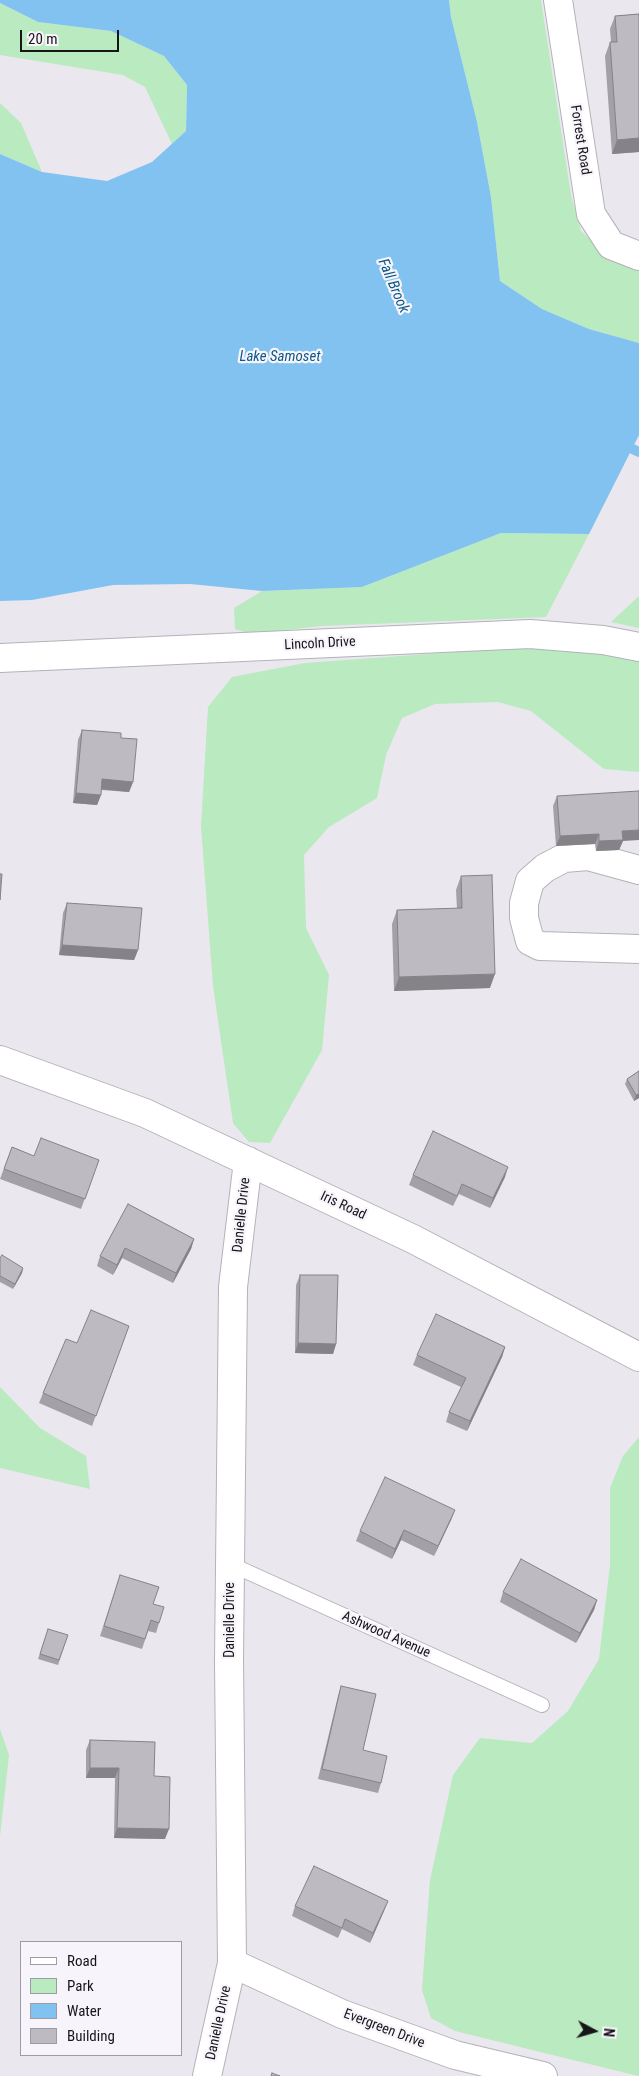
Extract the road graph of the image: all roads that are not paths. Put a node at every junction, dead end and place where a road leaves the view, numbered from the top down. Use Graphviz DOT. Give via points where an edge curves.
graph roads {
  1 [pos="558,0"];
  2 [pos="639,256"];
  3 [pos="639,648"];
  4 [pos="0,658"];
  5 [pos="639,870"];
  6 [pos="639,949"];
  7 [pos="0,1060"];
  8 [pos="248,1161"];
  9 [pos="639,1357"];
  10 [pos="230,1564"];
  11 [pos="542,1705"];
  12 [pos="232,1963"];
  13 [pos="207,2076"];
  14 [pos="543,2076"];
  1 -- 2 [label="street, Forrest Road" via="591,214 611,245"];
  3 -- 4 [label="street, Lincoln Drive" via="604,640 530,634"];
  5 -- 6 [label="street" via="588,856 564,858 530,881 524,918 530,941 540,946"];
  7 -- 8 [label="street, Iris Road" via="145,1113"];
  8 -- 9 [label="street, Iris Road" via="413,1238"];
  8 -- 10 [label="street, Danielle Drive" via="233,1287"];
  10 -- 11 [label="lane, Ashwood Avenue"];
  10 -- 12 [label="street, Danielle Drive"];
  12 -- 13 [label="street, Danielle Drive"];
  12 -- 14 [label="street, Evergreen Drive" via="342,2014 445,2052"];
}
